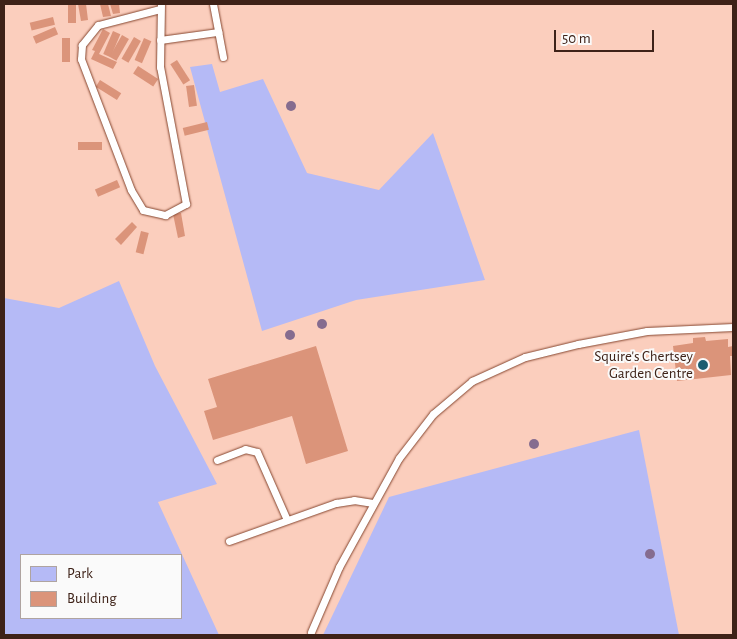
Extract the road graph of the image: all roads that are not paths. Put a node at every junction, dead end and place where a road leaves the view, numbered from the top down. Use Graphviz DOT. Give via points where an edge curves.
graph roads {
  1 [pos="213,4"];
  2 [pos="160,6"];
  3 [pos="218,32"];
  4 [pos="160,40"];
  5 [pos="223,57"];
  6 [pos="733,327"];
  7 [pos="217,460"];
  8 [pos="373,503"];
  9 [pos="287,520"];
  10 [pos="229,542"];
  11 [pos="311,632"];
  1 -- 3 [label="lane"];
  2 -- 4 [label="lane"];
  2 -- 4 [label="lane" via="98,26 82,45 81,59 131,190 143,210 165,216 186,204 160,67"];
  3 -- 4 [label="lane"];
  3 -- 5 [label="lane"];
  6 -- 8 [label="lane" via="647,331 578,344 525,358 472,382 433,414 399,458"];
  7 -- 9 [label="lane" via="245,449 257,452"];
  8 -- 9 [label="lane" via="354,500 336,503"];
  8 -- 11 [label="lane" via="339,566"];
  9 -- 10 [label="lane"];
}
